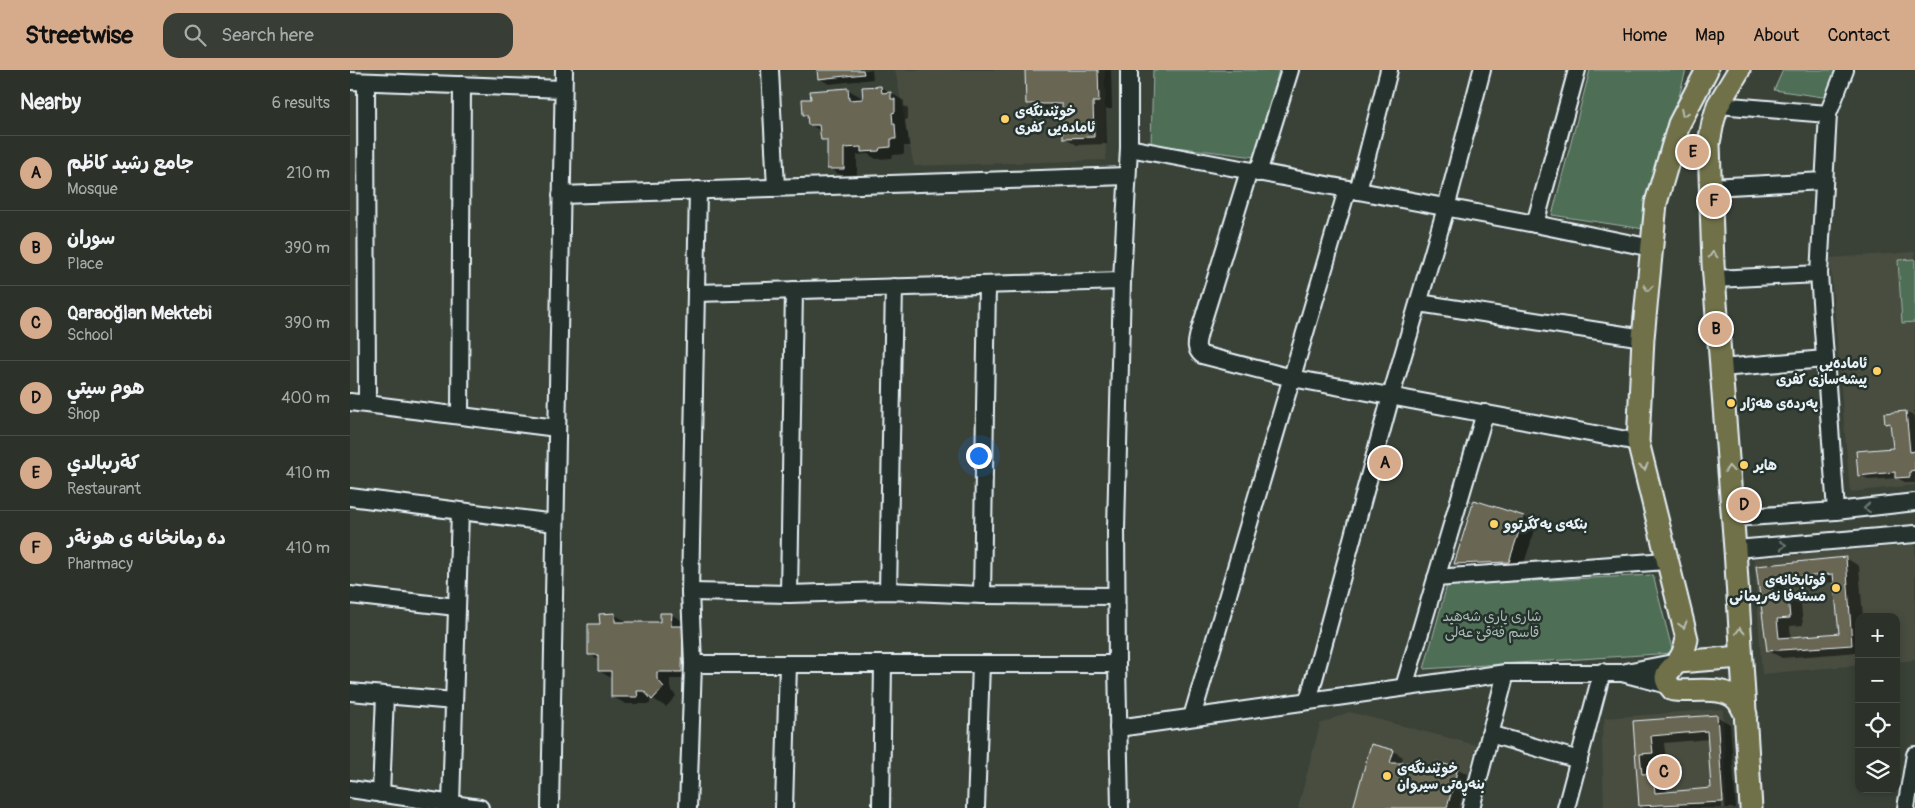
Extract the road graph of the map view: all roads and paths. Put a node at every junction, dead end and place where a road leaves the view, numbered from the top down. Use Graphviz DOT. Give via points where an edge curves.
graph roads {
  1 [pos="564,70"];
  2 [pos="770,70"];
  3 [pos="1129,70"];
  4 [pos="1290,70"];
  5 [pos="1389,70"];
  6 [pos="1482,70"];
  7 [pos="1577,70"];
  8 [pos="1707,70"];
  9 [pos="1739,70"];
  10 [pos="1845,70"];
  11 [pos="358,81"];
  12 [pos="462,85"];
  13 [pos="563,89"];
  14 [pos="1718,105"];
  15 [pos="1828,114"];
  16 [pos="1128,148"];
  17 [pos="1254,172"];
  18 [pos="1127,176"];
  19 [pos="1824,181"];
  20 [pos="1710,187"];
  21 [pos="776,188"];
  22 [pos="698,190"];
  23 [pos="1352,190"];
  24 [pos="561,195"];
  25 [pos="1446,208"];
  26 [pos="1535,224"];
  27 [pos="1652,248"];
  28 [pos="1820,274"];
  29 [pos="1715,279"];
  30 [pos="1122,281"];
  31 [pos="987,285"];
  32 [pos="894,287"];
  33 [pos="794,290"];
  34 [pos="696,293"];
  35 [pos="1419,303"];
  36 [pos="1643,338"];
  37 [pos="1825,359"];
  38 [pos="1721,368"];
  39 [pos="1292,378"];
  40 [pos="1390,396"];
  41 [pos="350,402"];
  42 [pos="367,404"];
  43 [pos="1484,414"];
  44 [pos="460,415"];
  45 [pos="557,428"];
  46 [pos="1638,442"];
  47 [pos="350,497"];
  48 [pos="1915,502"];
  49 [pos="460,511"];
  50 [pos="1836,511"];
  51 [pos="1733,518"];
  52 [pos="555,523"];
  53 [pos="1915,534"];
  54 [pos="1735,549"];
  55 [pos="1666,561"];
  56 [pos="1436,578"];
  57 [pos="888,591"];
  58 [pos="690,592"];
  59 [pos="789,594"];
  60 [pos="350,595"];
  61 [pos="982,595"];
  62 [pos="1116,596"];
  63 [pos="456,607"];
  64 [pos="1678,662"];
  65 [pos="693,664"];
  66 [pos="788,664"];
  67 [pos="883,664"];
  68 [pos="981,664"];
  69 [pos="1116,664"];
  70 [pos="1742,664"];
  71 [pos="1602,672"];
  72 [pos="1622,672"];
  73 [pos="1506,673"];
  74 [pos="1668,685"];
  75 [pos="1404,687"];
  76 [pos="1714,691"];
  77 [pos="350,692"];
  78 [pos="385,695"];
  79 [pos="454,701"];
  80 [pos="1308,701"];
  81 [pos="1746,715"];
  82 [pos="1192,717"];
  83 [pos="1118,728"];
  84 [pos="1490,734"];
  85 [pos="1915,755"];
  86 [pos="1579,760"];
  87 [pos="1913,786"];
  88 [pos="350,789"];
  89 [pos="381,794"];
  90 [pos="451,804"];
  91 [pos="480,808"];
  92 [pos="550,808"];
  93 [pos="688,808"];
  94 [pos="784,808"];
  95 [pos="881,808"];
  96 [pos="976,808"];
  97 [pos="1120,808"];
  98 [pos="1471,808"];
  99 [pos="1566,808"];
  100 [pos="1751,808"];
  101 [pos="1906,808"];
  1 -- 13 [label="street"];
  2 -- 21 [label="street"];
  3 -- 16 [label="street"];
  4 -- 17 [label="street"];
  5 -- 23 [label="street"];
  6 -- 25 [label="street"];
  7 -- 26 [label="street"];
  8 -- 27 [label="main road, one-way" via="1679,124 1656,203"];
  9 -- 14 [label="main road"];
  10 -- 15 [label="street"];
  11 -- 12 [label="street"];
  11 -- 42 [label="street"];
  12 -- 13 [label="street"];
  12 -- 44 [label="street"];
  13 -- 24 [label="street"];
  14 -- 15 [label="street"];
  14 -- 20 [label="main road" via="1709,143"];
  15 -- 19 [label="street"];
  16 -- 17 [label="street"];
  16 -- 18 [label="street"];
  17 -- 23 [label="street"];
  17 -- 39 [label="street" via="1196,345 1202,355"];
  18 -- 21 [label="street"];
  18 -- 30 [label="street"];
  19 -- 20 [label="street"];
  19 -- 28 [label="street"];
  29 -- 20 [label="main road, one-way"];
  21 -- 22 [label="street"];
  22 -- 24 [label="street"];
  22 -- 34 [label="street"];
  23 -- 25 [label="street"];
  23 -- 39 [label="street"];
  24 -- 45 [label="street"];
  25 -- 26 [label="street"];
  25 -- 35 [label="street"];
  26 -- 27 [label="street"];
  27 -- 36 [label="main road, one-way"];
  28 -- 29 [label="street"];
  28 -- 37 [label="street"];
  29 -- 38 [label="main road"];
  30 -- 31 [label="street"];
  30 -- 62 [label="street"];
  31 -- 32 [label="street"];
  31 -- 61 [label="street"];
  32 -- 33 [label="street"];
  32 -- 57 [label="street"];
  33 -- 34 [label="street"];
  33 -- 59 [label="street"];
  34 -- 58 [label="street"];
  35 -- 36 [label="street"];
  35 -- 40 [label="street"];
  36 -- 46 [label="main road"];
  37 -- 38 [label="street"];
  37 -- 50 [label="street"];
  51 -- 38 [label="main road, one-way"];
  39 -- 40 [label="street"];
  39 -- 82 [label="street"];
  40 -- 43 [label="street"];
  40 -- 80 [label="street"];
  41 -- 42 [label="street"];
  42 -- 44 [label="street"];
  43 -- 46 [label="street"];
  43 -- 56 [label="street"];
  44 -- 45 [label="street"];
  45 -- 52 [label="street"];
  46 -- 55 [label="main road, one-way"];
  47 -- 49 [label="street"];
  48 -- 50 [label="street, one-way"];
  49 -- 52 [label="street"];
  49 -- 63 [label="street"];
  50 -- 51 [label="street"];
  51 -- 54 [label="main road"];
  52 -- 92 [label="street"];
  54 -- 53 [label="street, one-way"];
  70 -- 54 [label="main road, one-way"];
  55 -- 56 [label="street"];
  55 -- 64 [label="main road, one-way" via="1687,638"];
  56 -- 75 [label="street"];
  57 -- 59 [label="street"];
  57 -- 61 [label="street"];
  58 -- 59 [label="street"];
  58 -- 65 [label="street"];
  60 -- 63 [label="street"];
  61 -- 62 [label="street"];
  62 -- 69 [label="street"];
  63 -- 79 [label="street"];
  64 -- 70 [label="main road"];
  64 -- 72 [label="street"];
  64 -- 74 [label="main road" via="1668,670"];
  65 -- 66 [label="street"];
  65 -- 93 [label="street"];
  66 -- 67 [label="street"];
  66 -- 94 [label="street"];
  67 -- 68 [label="street"];
  67 -- 95 [label="street"];
  68 -- 69 [label="street"];
  68 -- 96 [label="street"];
  69 -- 83 [label="street"];
  70 -- 76 [label="main road" via="1729,682"];
  70 -- 81 [label="main road"];
  71 -- 72 [label="street"];
  71 -- 73 [label="street"];
  71 -- 86 [label="street"];
  72 -- 74 [label="street"];
  73 -- 75 [label="street"];
  73 -- 84 [label="street"];
  74 -- 76 [label="main road" via="1681,692"];
  75 -- 80 [label="street"];
  76 -- 81 [label="main road" via="1737,700"];
  77 -- 78 [label="street"];
  78 -- 79 [label="street"];
  78 -- 89 [label="street"];
  79 -- 90 [label="street"];
  80 -- 82 [label="street"];
  81 -- 100 [label="main road"];
  82 -- 83 [label="street"];
  83 -- 97 [label="street"];
  84 -- 86 [label="street"];
  84 -- 98 [label="street"];
  85 -- 87 [label="street"];
  86 -- 99 [label="street"];
  87 -- 101 [label="street"];
  88 -- 89 [label="street"];
  89 -- 90 [label="street"];
  90 -- 91 [label="street"];
}
